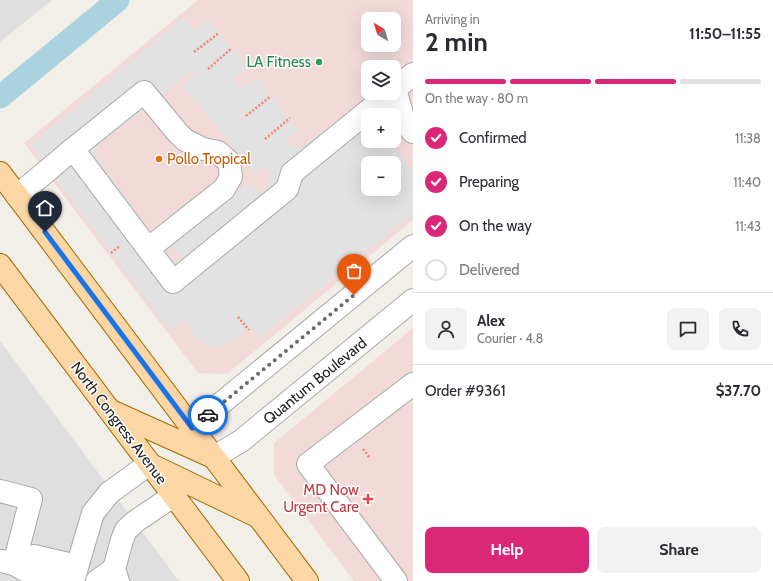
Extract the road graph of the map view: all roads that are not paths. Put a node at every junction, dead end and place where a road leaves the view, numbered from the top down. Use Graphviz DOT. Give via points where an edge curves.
graph roads {
  1 [pos="413,74"];
  2 [pos="401,84"];
  3 [pos="401,94"];
  4 [pos="381,100"];
  5 [pos="397,100"];
  6 [pos="413,101"];
  7 [pos="413,132"];
  8 [pos="73,150"];
  9 [pos="0,173"];
  10 [pos="17,196"];
  11 [pos="413,246"];
  12 [pos="148,249"];
  13 [pos="0,265"];
  14 [pos="413,300"];
  15 [pos="413,384"];
  16 [pos="108,409"];
  17 [pos="192,428"];
  18 [pos="214,457"];
  19 [pos="149,464"];
  20 [pos="0,491"];
  21 [pos="173,496"];
  22 [pos="258,517"];
  23 [pos="7,562"];
  24 [pos="116,575"];
  25 [pos="71,576"];
  26 [pos="97,581"];
  27 [pos="238,581"];
  28 [pos="307,581"];
  29 [pos="396,581"];
  1 -- 2 [label="street"];
  3 -- 6 [label="street"];
  4 -- 12 [label="street" via="292,173 287,189 173,282"];
  5 -- 7 [label="street" via="404,121"];
  8 -- 10 [label="street"];
  8 -- 12 [label="street"];
  8 -- 12 [label="street" via="144,92 185,140 203,149 218,152 229,162 231,177 224,189"];
  9 -- 10 [label="main road"];
  10 -- 17 [label="main road"];
  11 -- 17 [label="street"];
  13 -- 16 [label="main road, North Congress Avenue"];
  14 -- 18 [label="street, Quantum Boulevard" via="241,441"];
  15 -- 29 [label="street" via="308,464"];
  16 -- 18 [label="main road"];
  16 -- 19 [label="main road, North Congress Avenue"];
  17 -- 18 [label="main road"];
  18 -- 22 [label="main road"];
  19 -- 21 [label="main road, North Congress Avenue"];
  19 -- 22 [label="main road"];
  19 -- 25 [label="street" via="109,493 93,513"];
  20 -- 23 [label="street" via="31,499"];
  21 -- 24 [label="street" via="126,530 120,545"];
  21 -- 27 [label="main road, North Congress Avenue"];
  22 -- 28 [label="main road"];
  23 -- 25 [label="street" via="34,556"];
  24 -- 26 [label="street"];
}
